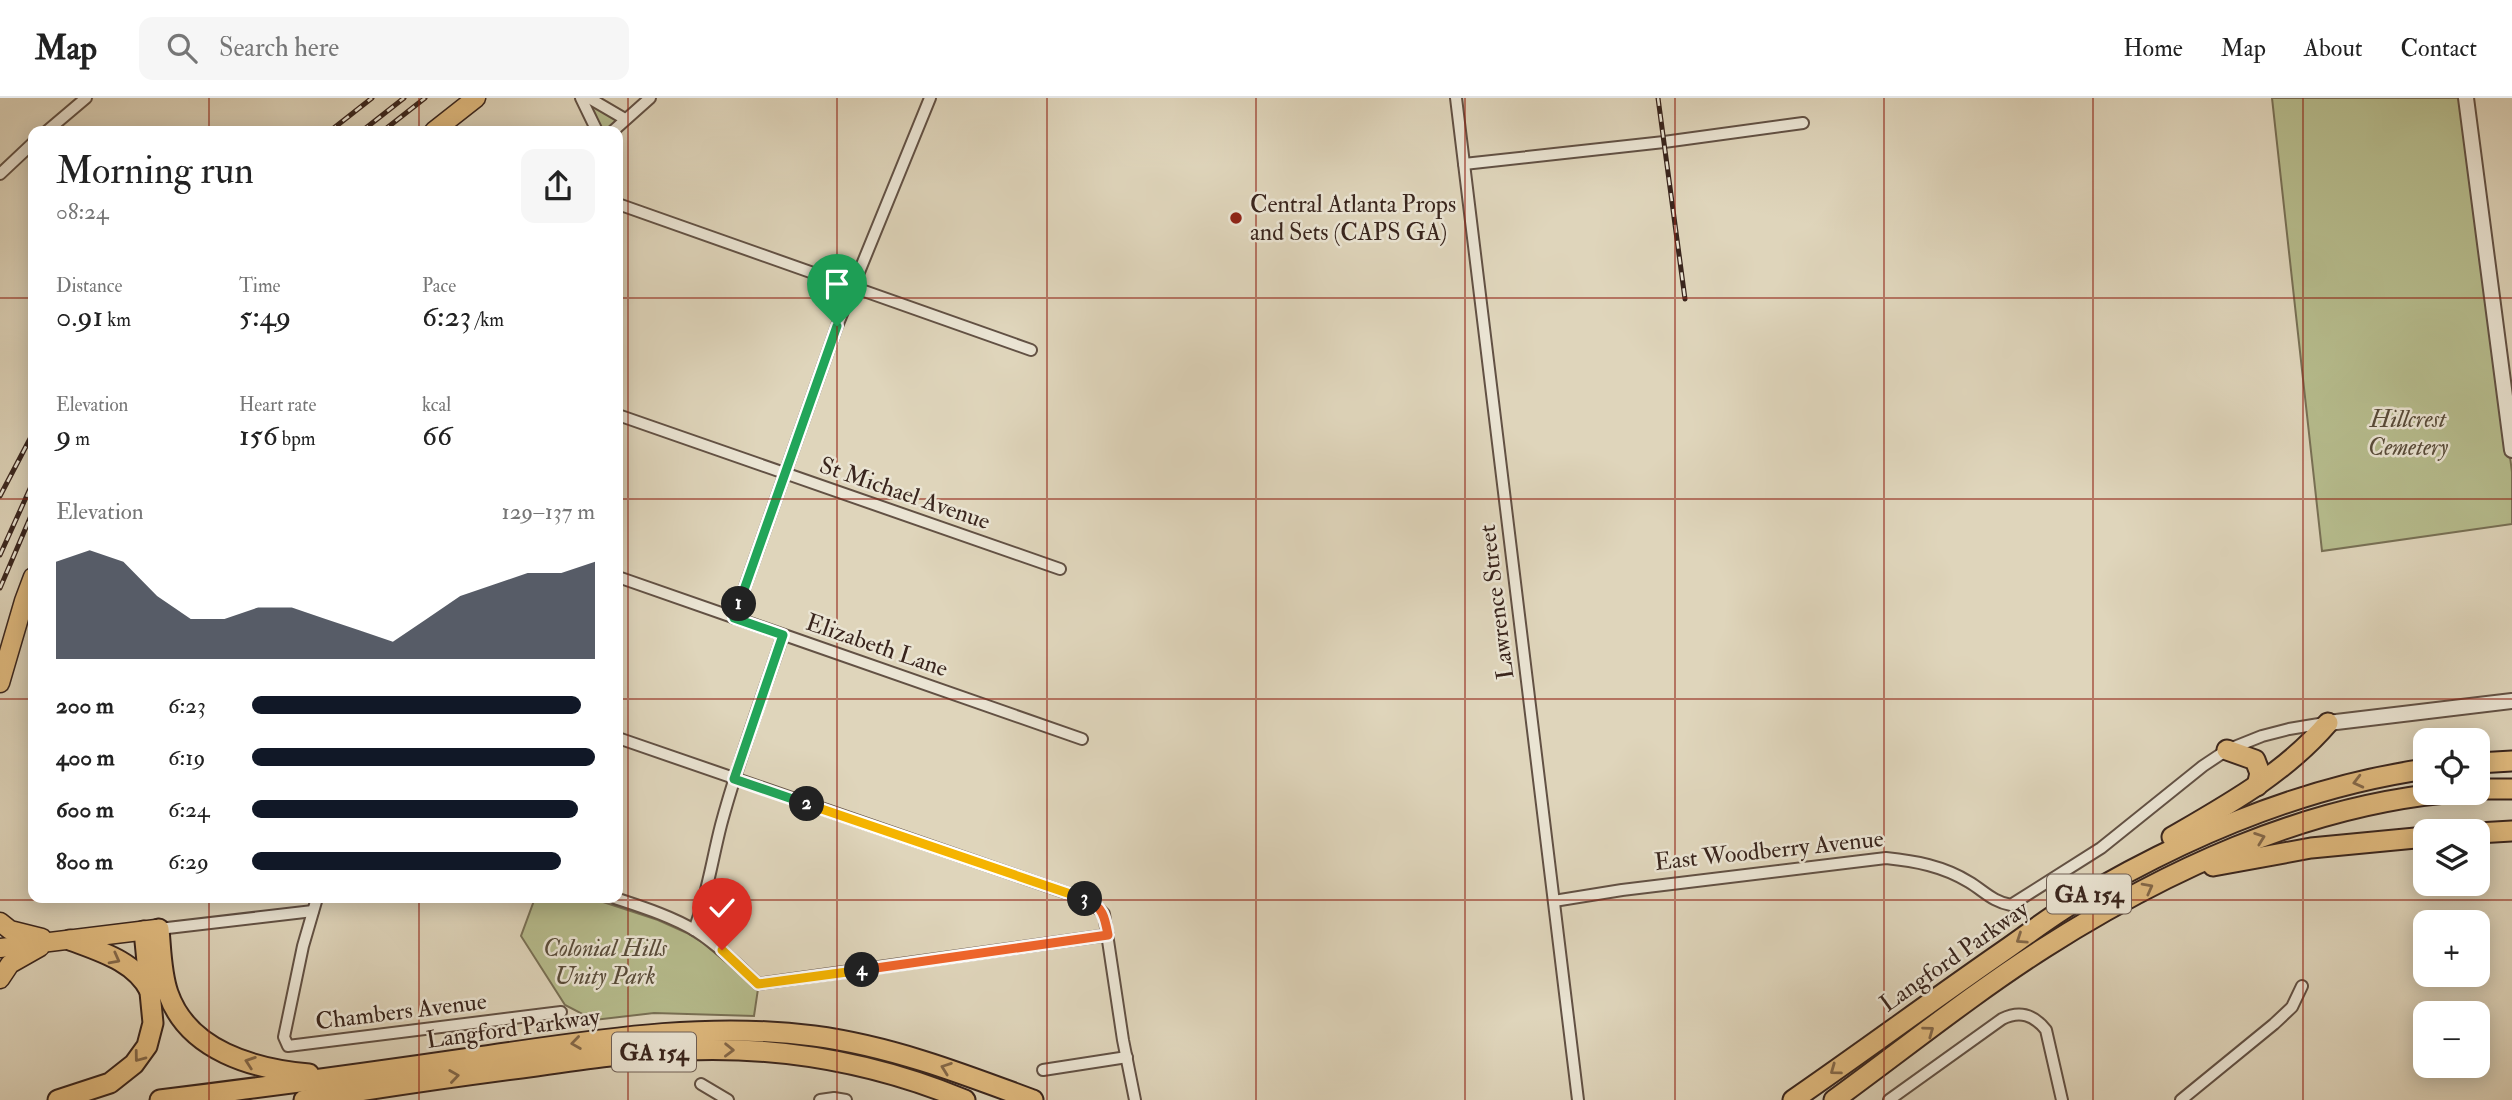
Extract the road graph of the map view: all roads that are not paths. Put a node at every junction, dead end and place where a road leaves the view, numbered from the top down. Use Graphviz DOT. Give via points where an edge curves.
graph roads {
  1 [pos="86,98"];
  2 [pos="476,98"];
  3 [pos="581,98"];
  4 [pos="589,98"];
  5 [pos="650,98"];
  6 [pos="930,98"];
  7 [pos="1456,98"];
  8 [pos="2466,98"];
  9 [pos="625,119"];
  10 [pos="1803,123"];
  11 [pos="53,126"];
  12 [pos="440,126"];
  13 [pos="595,126"];
  14 [pos="618,126"];
  15 [pos="28,148"];
  16 [pos="1464,164"];
  17 [pos="0,174"];
  18 [pos="623,207"];
  19 [pos="852,289"];
  20 [pos="1031,350"];
  21 [pos="623,417"];
  22 [pos="2512,450"];
  23 [pos="785,474"];
  24 [pos="1060,569"];
  25 [pos="623,579"];
  26 [pos="28,590"];
  27 [pos="734,618"];
  28 [pos="783,635"];
  29 [pos="0,683"];
  30 [pos="2512,701"];
  31 [pos="2328,723"];
  32 [pos="1082,739"];
  33 [pos="623,740"];
  34 [pos="2227,750"];
  35 [pos="2512,761"];
  36 [pos="2490,762"];
  37 [pos="2413,771"];
  38 [pos="734,779"];
  39 [pos="2257,786"];
  40 [pos="2490,789"];
  41 [pos="2512,789"];
  42 [pos="2413,798"];
  43 [pos="2512,831"];
  44 [pos="2490,832"];
  45 [pos="2413,838"];
  46 [pos="2174,874"];
  47 [pos="623,901"];
  48 [pos="1554,901"];
  49 [pos="315,903"];
  50 [pos="2073,903"];
  51 [pos="313,911"];
  52 [pos="0,922"];
  53 [pos="151,930"];
  54 [pos="694,930"];
  55 [pos="1108,935"];
  56 [pos="59,941"];
  57 [pos="0,948"];
  58 [pos="0,979"];
  59 [pos="2302,986"];
  60 [pos="150,992"];
  61 [pos="561,1012"];
  62 [pos="1127,1057"];
  63 [pos="1044,1070"];
  64 [pos="701,1084"];
  65 [pos="340,1085"];
  66 [pos="58,1100"];
  67 [pos="160,1100"];
  68 [pos="304,1100"];
  69 [pos="315,1100"];
  70 [pos="728,1100"];
  71 [pos="820,1100"];
  72 [pos="846,1100"];
  73 [pos="965,1100"];
  74 [pos="1033,1100"];
  75 [pos="1135,1100"];
  76 [pos="1578,1100"];
  77 [pos="1793,1100"];
  78 [pos="1834,1100"];
  79 [pos="1889,1100"];
  80 [pos="2062,1100"];
  81 [pos="2181,1100"];
  1 -- 11 [label="street"];
  2 -- 12 [label="main road"];
  3 -- 13 [label="street"];
  4 -- 9 [label="street"];
  5 -- 9 [label="street"];
  6 -- 19 [label="street"];
  7 -- 16 [label="street, Lawrence Street"];
  8 -- 22 [label="street"];
  9 -- 14 [label="street"];
  10 -- 16 [label="street"];
  15 -- 17 [label="street"];
  16 -- 48 [label="street, Lawrence Street"];
  18 -- 19 [label="street"];
  19 -- 20 [label="street"];
  19 -- 23 [label="street"];
  21 -- 23 [label="street, St Michael Avenue"];
  23 -- 24 [label="street, St Michael Avenue"];
  23 -- 27 [label="street"];
  25 -- 27 [label="street, Elizabeth Lane"];
  26 -- 29 [label="main road"];
  27 -- 28 [label="street, Elizabeth Lane"];
  28 -- 32 [label="street, Elizabeth Lane"];
  28 -- 38 [label="street"];
  30 -- 31 [label="street, East Woodberry Avenue"];
  31 -- 34 [label="street, East Woodberry Avenue" via="2262,736"];
  31 -- 39 [label="highway" via="2303,751"];
  33 -- 38 [label="street"];
  34 -- 39 [label="highway" via="2255,760 2260,773"];
  34 -- 48 [label="street, East Woodberry Avenue" via="2101,848 2011,905 1998,903 1940,868 1886,858"];
  35 -- 36 [label="highway"];
  37 -- 50 [label="highway, Langford Parkway / GA 154, one-way" via="2310,794 2234,821 2155,857"];
  38 -- 54 [label="street"];
  38 -- 55 [label="street" via="1090,901 1104,914"];
  39 -- 50 [label="highway" via="2130,860"];
  40 -- 41 [label="highway"];
  46 -- 42 [label="highway, Langford Parkway / GA 154, one-way" via="2299,825"];
  43 -- 44 [label="highway"];
  45 -- 46 [label="highway" via="2311,848"];
  78 -- 46 [label="highway, Langford Parkway / GA 154, one-way" via="2043,949"];
  47 -- 54 [label="street"];
  48 -- 76 [label="street, Lawrence Street"];
  49 -- 51 [label="street"];
  50 -- 77 [label="highway, Langford Parkway / GA 154, one-way"];
  51 -- 53 [label="street"];
  51 -- 61 [label="street, Chambers Avenue" via="284,1037 291,1047"];
  52 -- 56 [label="main road" via="19,933"];
  53 -- 56 [label="main road"];
  53 -- 60 [label="highway"];
  65 -- 53 [label="highway, GA 154, one-way" via="256,1065 213,1048 192,1032 168,993"];
  54 -- 55 [label="street" via="758,984"];
  55 -- 62 [label="street"];
  56 -- 57 [label="main road"];
  56 -- 58 [label="main road" via="10,964"];
  56 -- 60 [label="highway, one-way" via="99,951 132,969"];
  59 -- 81 [label="street" via="2292,1007 2274,1024"];
  60 -- 66 [label="highway, one-way" via="153,1023 147,1046 134,1064 110,1083"];
  62 -- 63 [label="street"];
  62 -- 75 [label="street"];
  64 -- 70 [label="street"];
  65 -- 67 [label="highway, Langford Parkway"];
  65 -- 68 [label="highway, Langford Parkway"];
  65 -- 69 [label="highway"];
  65 -- 73 [label="highway, Langford Parkway / GA 154, one-way" via="708,1049 826,1059 895,1075"];
  74 -- 65 [label="highway, Langford Parkway / GA 154, one-way" via="882,1049 814,1036 732,1031 641,1035"];
  71 -- 72 [label="street"];
  79 -- 80 [label="street" via="2009,1015 2029,1016 2046,1030"];
}
